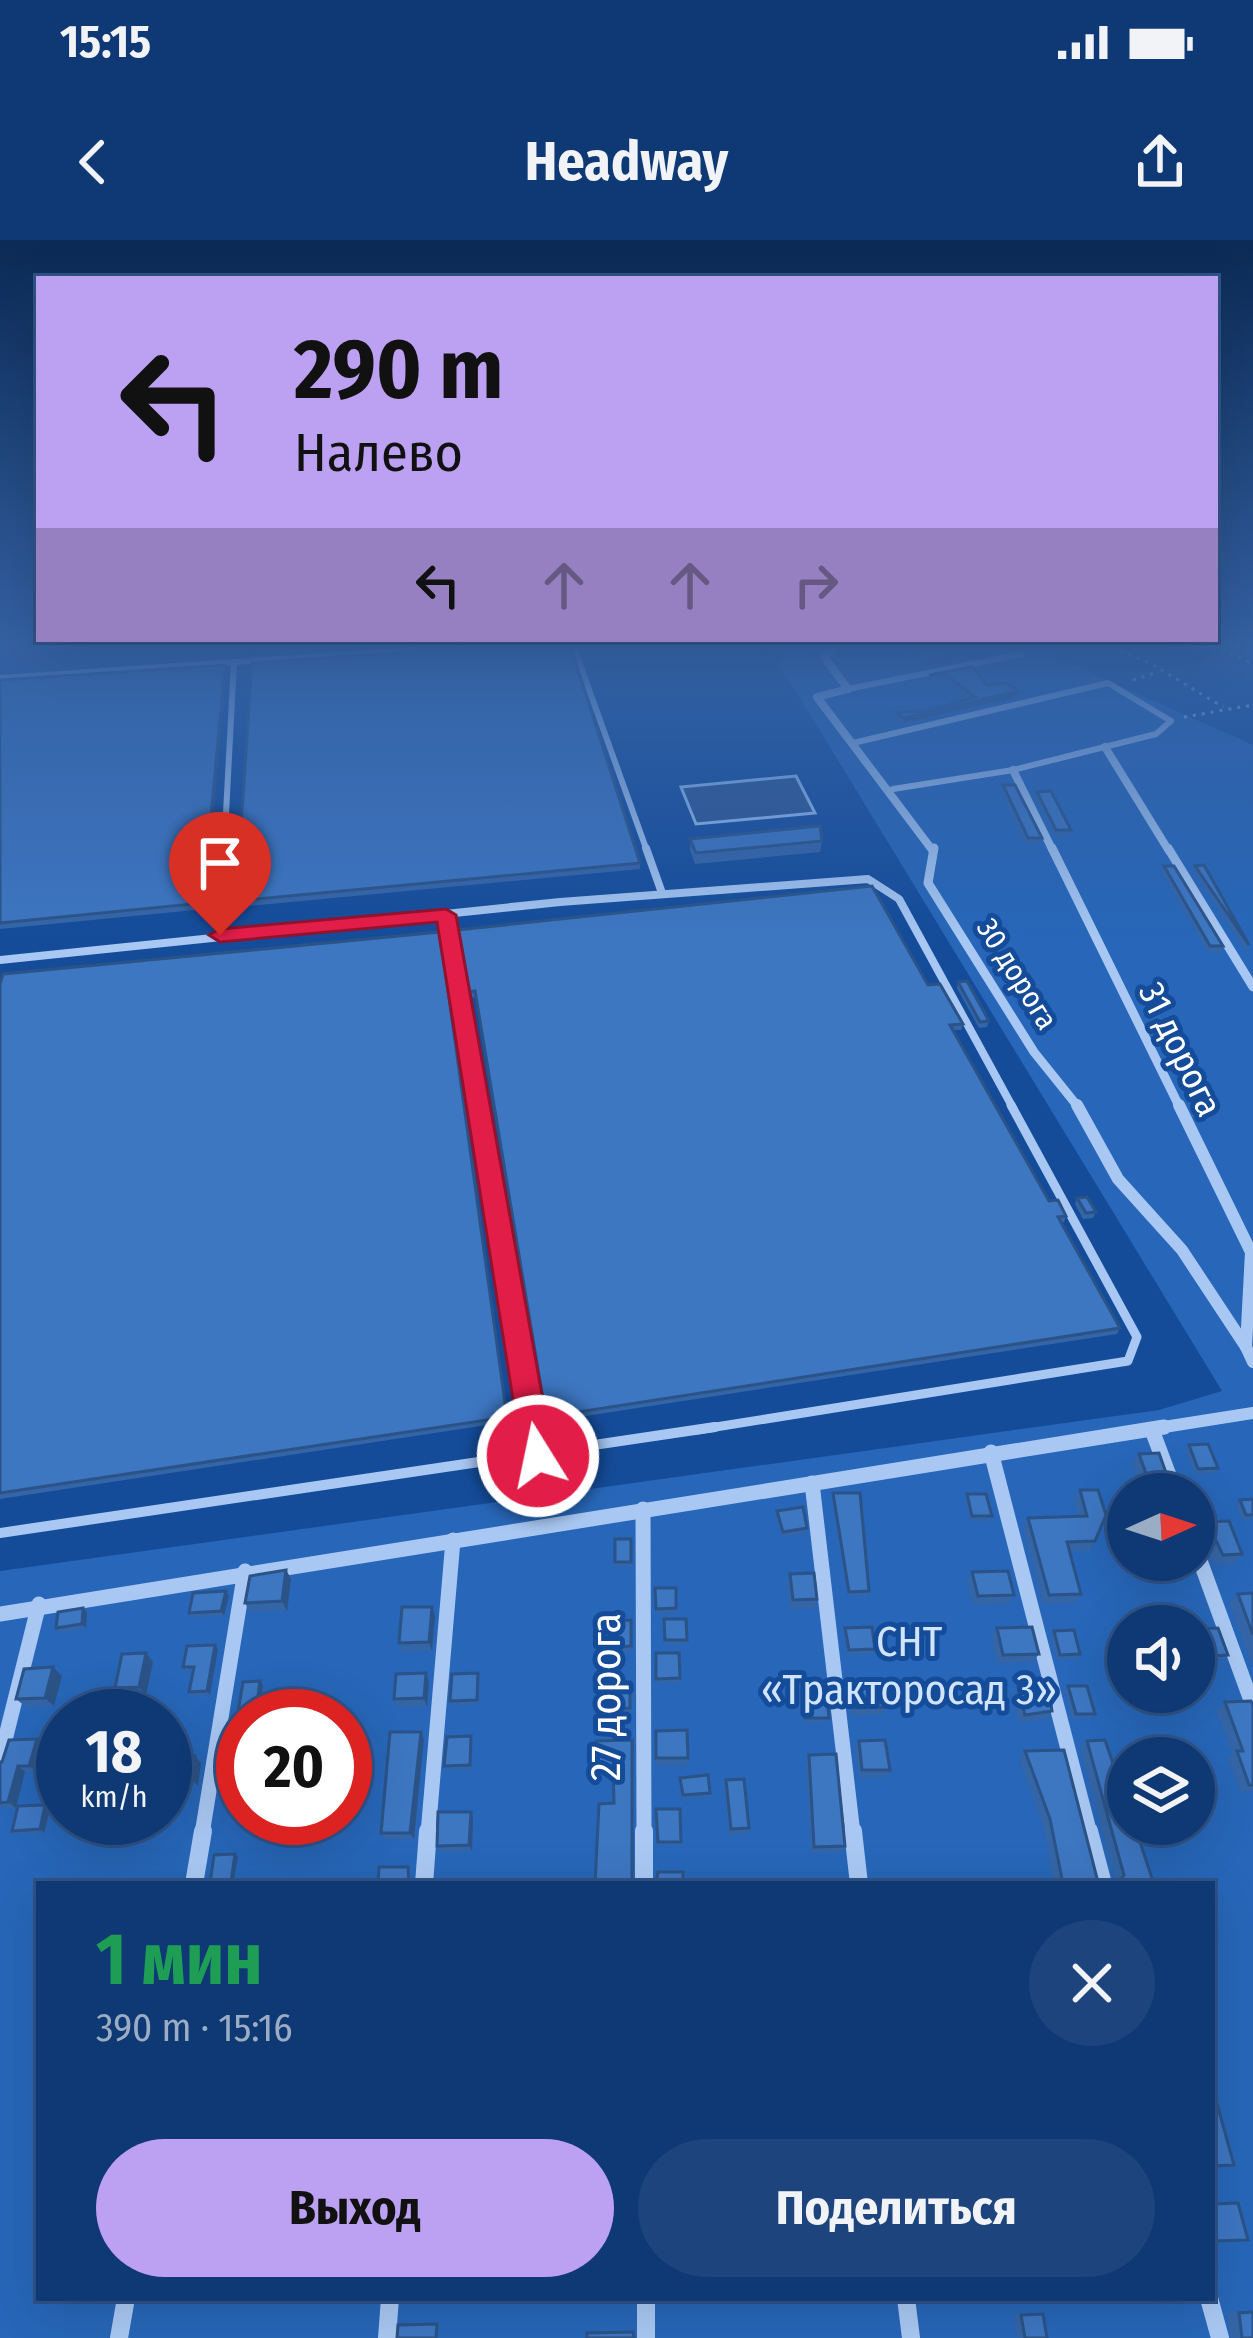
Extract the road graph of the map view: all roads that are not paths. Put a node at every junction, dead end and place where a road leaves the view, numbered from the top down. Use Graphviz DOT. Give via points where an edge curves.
graph roads {
  1 [pos="230,743"];
  2 [pos="608,743"];
  3 [pos="853,743"];
  4 [pos="1122,743"];
  5 [pos="1106,747"];
  6 [pos="1013,770"];
  7 [pos="892,789"];
  8 [pos="662,893"];
  9 [pos="446,915"];
  10 [pos="220,935"];
  11 [pos="0,960"];
  12 [pos="1253,987"];
  13 [pos="1246,1347"];
  14 [pos="1253,1363"];
  15 [pos="1253,1413"];
  16 [pos="1152,1430"];
  17 [pos="992,1452"];
  18 [pos="538,1456"];
  19 [pos="1168,1473"];
  20 [pos="812,1483"];
  21 [pos="643,1509"];
  22 [pos="0,1533"];
  23 [pos="453,1540"];
  24 [pos="245,1571"];
  25 [pos="1207,1581"];
  26 [pos="39,1604"];
  27 [pos="0,1614"];
  28 [pos="1253,1706"];
  29 [pos="0,1760"];
  30 [pos="194,1881"];
  31 [pos="424,1881"];
  32 [pos="644,1881"];
  33 [pos="859,1881"];
  34 [pos="1102,1881"];
  35 [pos="125,2301"];
  36 [pos="390,2301"];
  37 [pos="646,2301"];
  38 [pos="906,2301"];
  39 [pos="1210,2301"];
  40 [pos="119,2338"];
  41 [pos="387,2338"];
  42 [pos="646,2338"];
  43 [pos="911,2338"];
  44 [pos="1220,2338"];
  1 -- 10 [label="lane"];
  2 -- 8 [label="lane"];
  3 -- 7 [label="street, 30 дорога"];
  4 -- 5 [label="lane"];
  5 -- 6 [label="lane"];
  5 -- 12 [label="street"];
  6 -- 7 [label="lane"];
  6 -- 13 [label="street, 31 дорога" via="1251,1252"];
  7 -- 13 [label="street, 30 дорога" via="934,848 928,883 1022,1033 1082,1112 1118,1179 1182,1250"];
  8 -- 9 [label="lane"];
  8 -- 18 [label="lane" via="868,880 899,899 1137,1336 1128,1361"];
  9 -- 10 [label="lane"];
  9 -- 18 [label="lane"];
  10 -- 11 [label="lane"];
  13 -- 14 [label="street, 31 дорога"];
  15 -- 16 [label="street"];
  16 -- 17 [label="street"];
  16 -- 19 [label="street"];
  17 -- 20 [label="street"];
  17 -- 34 [label="street"];
  18 -- 22 [label="lane"];
  20 -- 21 [label="street"];
  20 -- 33 [label="street"];
  21 -- 23 [label="street"];
  21 -- 32 [label="street, 27 дорога"];
  23 -- 24 [label="street"];
  23 -- 31 [label="street"];
  24 -- 26 [label="street"];
  24 -- 30 [label="street"];
  25 -- 28 [label="street"];
  26 -- 27 [label="street"];
  26 -- 29 [label="street"];
  35 -- 40 [label="street"];
  36 -- 41 [label="street"];
  37 -- 42 [label="street"];
  38 -- 43 [label="street"];
  39 -- 44 [label="street"];
}
